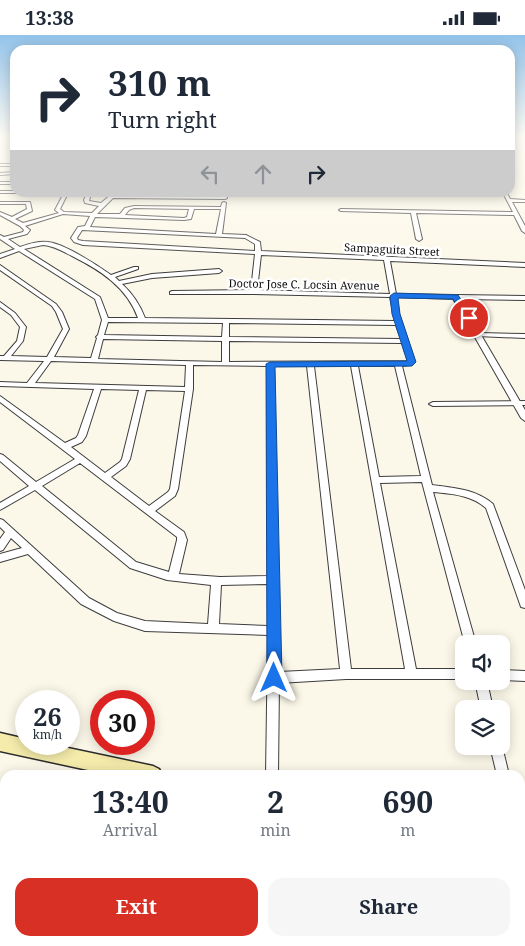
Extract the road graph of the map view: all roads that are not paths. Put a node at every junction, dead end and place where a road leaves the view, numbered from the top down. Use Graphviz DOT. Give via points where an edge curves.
graph roads {
  1 [pos="64,197"];
  2 [pos="87,197"];
  3 [pos="111,197"];
  4 [pos="226,197"];
  5 [pos="507,197"];
  6 [pos="508,200"];
  7 [pos="525,201"];
  8 [pos="0,203"];
  9 [pos="439,204"];
  10 [pos="102,205"];
  11 [pos="192,208"];
  12 [pos="224,208"];
  13 [pos="342,210"];
  14 [pos="414,211"];
  15 [pos="452,212"];
  16 [pos="0,213"];
  17 [pos="63,213"];
  18 [pos="515,214"];
  19 [pos="92,215"];
  20 [pos="121,216"];
  21 [pos="12,219"];
  22 [pos="22,225"];
  23 [pos="87,228"];
  24 [pos="525,231"];
  25 [pos="219,234"];
  26 [pos="1,238"];
  27 [pos="419,239"];
  28 [pos="20,250"];
  29 [pos="258,253"];
  30 [pos="0,256"];
  31 [pos="387,259"];
  32 [pos="525,265"];
  33 [pos="0,267"];
  34 [pos="136,268"];
  35 [pos="219,271"];
  36 [pos="110,277"];
  37 [pos="119,283"];
  38 [pos="254,292"];
  39 [pos="172,293"];
  40 [pos="394,296"];
  41 [pos="456,297"];
  42 [pos="525,298"];
  43 [pos="0,304"];
  44 [pos="105,320"];
  45 [pos="142,320"];
  46 [pos="226,322"];
  47 [pos="399,323"];
  48 [pos="479,335"];
  49 [pos="525,336"];
  50 [pos="99,337"];
  51 [pos="226,339"];
  52 [pos="404,341"];
  53 [pos="3,358"];
  54 [pos="49,359"];
  55 [pos="94,361"];
  56 [pos="190,363"];
  57 [pos="398,363"];
  58 [pos="226,364"];
  59 [pos="270,364"];
  60 [pos="310,364"];
  61 [pos="354,364"];
  62 [pos="0,384"];
  63 [pos="12,384"];
  64 [pos="29,385"];
  65 [pos="98,387"];
  66 [pos="143,388"];
  67 [pos="189,389"];
  68 [pos="0,392"];
  69 [pos="0,398"];
  70 [pos="521,403"];
  71 [pos="433,404"];
  72 [pos="525,418"];
  73 [pos="64,447"];
  74 [pos="0,457"];
  75 [pos="81,459"];
  76 [pos="105,477"];
  77 [pos="376,480"];
  78 [pos="427,483"];
  79 [pos="36,484"];
  80 [pos="0,507"];
  81 [pos="148,511"];
  82 [pos="0,522"];
  83 [pos="10,532"];
  84 [pos="0,547"];
  85 [pos="28,550"];
  86 [pos="0,558"];
  87 [pos="173,577"];
  88 [pos="273,580"];
  89 [pos="216,581"];
  90 [pos="525,604"];
  91 [pos="213,629"];
  92 [pos="274,631"];
  93 [pos="469,635"];
  94 [pos="411,673"];
  95 [pos="346,674"];
  96 [pos="455,674"];
  97 [pos="510,675"];
  98 [pos="525,676"];
  99 [pos="274,678"];
  100 [pos="0,743"];
  101 [pos="498,755"];
  102 [pos="129,770"];
  103 [pos="272,770"];
  104 [pos="501,770"];
  1 -- 17 [label="street" via="56,210"];
  2 -- 10 [label="street" via="87,202"];
  3 -- 10 [label="street"];
  4 -- 12 [label="street"];
  5 -- 6 [label="street"];
  6 -- 7 [label="street"];
  6 -- 18 [label="street"];
  8 -- 21 [label="street" via="28,203 30,210"];
  9 -- 15 [label="street"];
  10 -- 19 [label="street"];
  11 -- 12 [label="street"];
  11 -- 20 [label="street" via="134,207"];
  11 -- 20 [label="street" via="187,219"];
  12 -- 25 [label="street"];
  13 -- 14 [label="street"];
  14 -- 15 [label="street"];
  14 -- 27 [label="street"];
  15 -- 18 [label="street"];
  16 -- 21 [label="street"];
  17 -- 19 [label="street"];
  17 -- 22 [label="street"];
  18 -- 24 [label="street"];
  19 -- 20 [label="street"];
  19 -- 23 [label="street"];
  21 -- 22 [label="street"];
  22 -- 26 [label="street" via="25,233"];
  23 -- 25 [label="street"];
  23 -- 29 [label="street" via="80,227 74,238 76,241"];
  25 -- 29 [label="street" via="254,239 258,243"];
  26 -- 28 [label="street"];
  28 -- 30 [label="street"];
  28 -- 36 [label="street" via="41,244 54,245"];
  28 -- 44 [label="street" via="94,295"];
  29 -- 31 [label="street, Sampaguita Street"];
  29 -- 38 [label="street"];
  31 -- 32 [label="street, Sampaguita Street"];
  31 -- 40 [label="street"];
  33 -- 54 [label="street" via="41,295 59,312 66,329"];
  34 -- 36 [label="street"];
  35 -- 37 [label="street" via="152,276"];
  36 -- 37 [label="street"];
  37 -- 45 [label="street" via="139,308"];
  38 -- 39 [label="street, Doctor Jose C. Locsin Avenue"];
  38 -- 40 [label="street, Doctor Jose C. Locsin Avenue"];
  40 -- 41 [label="street, Doctor Jose C. Locsin Avenue"];
  40 -- 47 [label="street"];
  41 -- 42 [label="street, Doctor Jose C. Locsin Avenue"];
  41 -- 48 [label="street"];
  43 -- 53 [label="street" via="23,327 20,341"];
  44 -- 45 [label="street"];
  44 -- 50 [label="street"];
  45 -- 46 [label="street"];
  46 -- 47 [label="street"];
  46 -- 51 [label="street"];
  47 -- 52 [label="street"];
  48 -- 49 [label="street"];
  48 -- 70 [label="street"];
  50 -- 51 [label="street"];
  50 -- 55 [label="street"];
  51 -- 52 [label="street"];
  51 -- 58 [label="street"];
  52 -- 57 [label="street" via="412,362"];
  53 -- 54 [label="street"];
  54 -- 55 [label="street"];
  54 -- 64 [label="street"];
  55 -- 56 [label="street"];
  56 -- 58 [label="street"];
  56 -- 67 [label="street"];
  57 -- 61 [label="street"];
  57 -- 78 [label="street"];
  58 -- 59 [label="street"];
  59 -- 60 [label="street"];
  59 -- 88 [label="street"];
  60 -- 61 [label="street"];
  60 -- 95 [label="street"];
  61 -- 77 [label="street"];
  62 -- 63 [label="street"];
  63 -- 64 [label="street"];
  63 -- 68 [label="street"];
  64 -- 65 [label="street"];
  65 -- 66 [label="street"];
  65 -- 73 [label="street" via="82,436"];
  66 -- 67 [label="street"];
  66 -- 76 [label="street" via="126,459"];
  67 -- 81 [label="street" via="174,489 172,494"];
  69 -- 73 [label="street"];
  70 -- 71 [label="street"];
  70 -- 72 [label="street"];
  73 -- 75 [label="street"];
  74 -- 79 [label="street"];
  75 -- 76 [label="street"];
  75 -- 79 [label="street"];
  76 -- 81 [label="street"];
  77 -- 78 [label="street"];
  77 -- 94 [label="street"];
  78 -- 90 [label="street" via="472,494 490,506"];
  78 -- 93 [label="street"];
  79 -- 80 [label="street"];
  79 -- 87 [label="street" via="134,565"];
  81 -- 87 [label="street" via="181,535"];
  82 -- 83 [label="street"];
  83 -- 84 [label="street"];
  83 -- 85 [label="street"];
  85 -- 86 [label="street"];
  85 -- 91 [label="street" via="85,601 114,617 145,626"];
  87 -- 89 [label="street"];
  88 -- 89 [label="street"];
  88 -- 92 [label="street"];
  89 -- 91 [label="street"];
  91 -- 92 [label="street"];
  92 -- 99 [label="street"];
  94 -- 95 [label="street"];
  94 -- 96 [label="street"];
  95 -- 99 [label="street"];
  97 -- 98 [label="street"];
  99 -- 103 [label="street"];
  100 -- 102 [label="main road"];
  101 -- 104 [label="street"];
}
